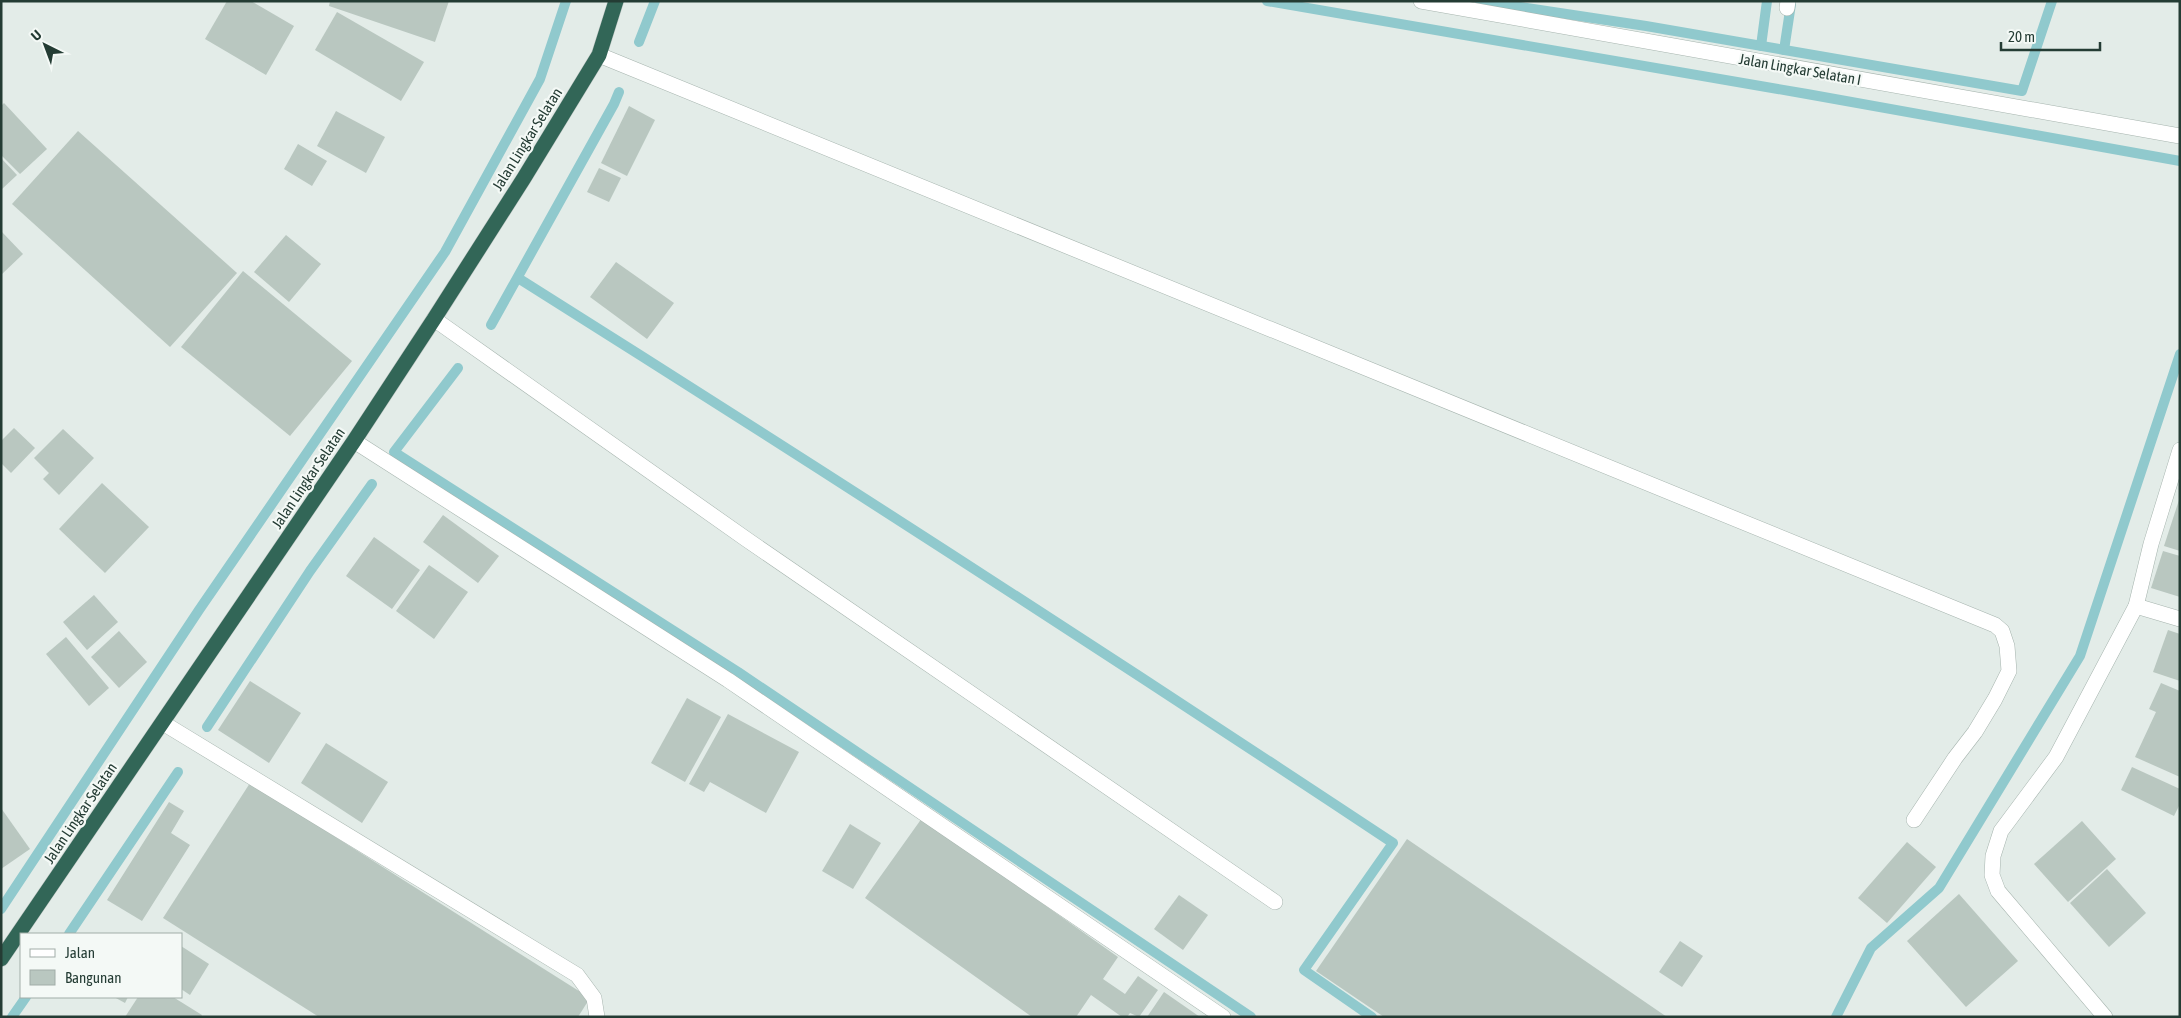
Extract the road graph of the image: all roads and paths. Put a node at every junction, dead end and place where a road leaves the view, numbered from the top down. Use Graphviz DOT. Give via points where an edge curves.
graph roads {
  1 [pos="616,1"];
  2 [pos="1421,1"];
  3 [pos="599,55"];
  4 [pos="2180,136"];
  5 [pos="434,319"];
  6 [pos="354,441"];
  7 [pos="2180,450"];
  8 [pos="2175,483"];
  9 [pos="2136,606"];
  10 [pos="2180,619"];
  11 [pos="163,723"];
  12 [pos="1914,820"];
  13 [pos="1275,902"];
  14 [pos="1,959"];
  15 [pos="597,1017"];
  16 [pos="1223,1017"];
  17 [pos="2105,1017"];
  1 -- 3 [label="highway, Jalan Lingkar Selatan"];
  2 -- 4 [label="street, Jalan Lingkar Selatan I"];
  3 -- 5 [label="highway, Jalan Lingkar Selatan"];
  3 -- 12 [label="street" via="1996,625 2002,631 2007,646 2009,671 1975,732"];
  5 -- 6 [label="highway, Jalan Lingkar Selatan"];
  5 -- 13 [label="street" via="763,551"];
  6 -- 11 [label="highway, Jalan Lingkar Selatan"];
  6 -- 16 [label="street" via="728,680"];
  7 -- 8 [label="street"];
  8 -- 9 [label="street" via="2151,544"];
  9 -- 10 [label="street"];
  9 -- 17 [label="street" via="2056,757 2002,831 1993,856 1992,875 1998,891"];
  11 -- 14 [label="highway, Jalan Lingkar Selatan"];
  11 -- 15 [label="street" via="577,976 594,998"];
}
